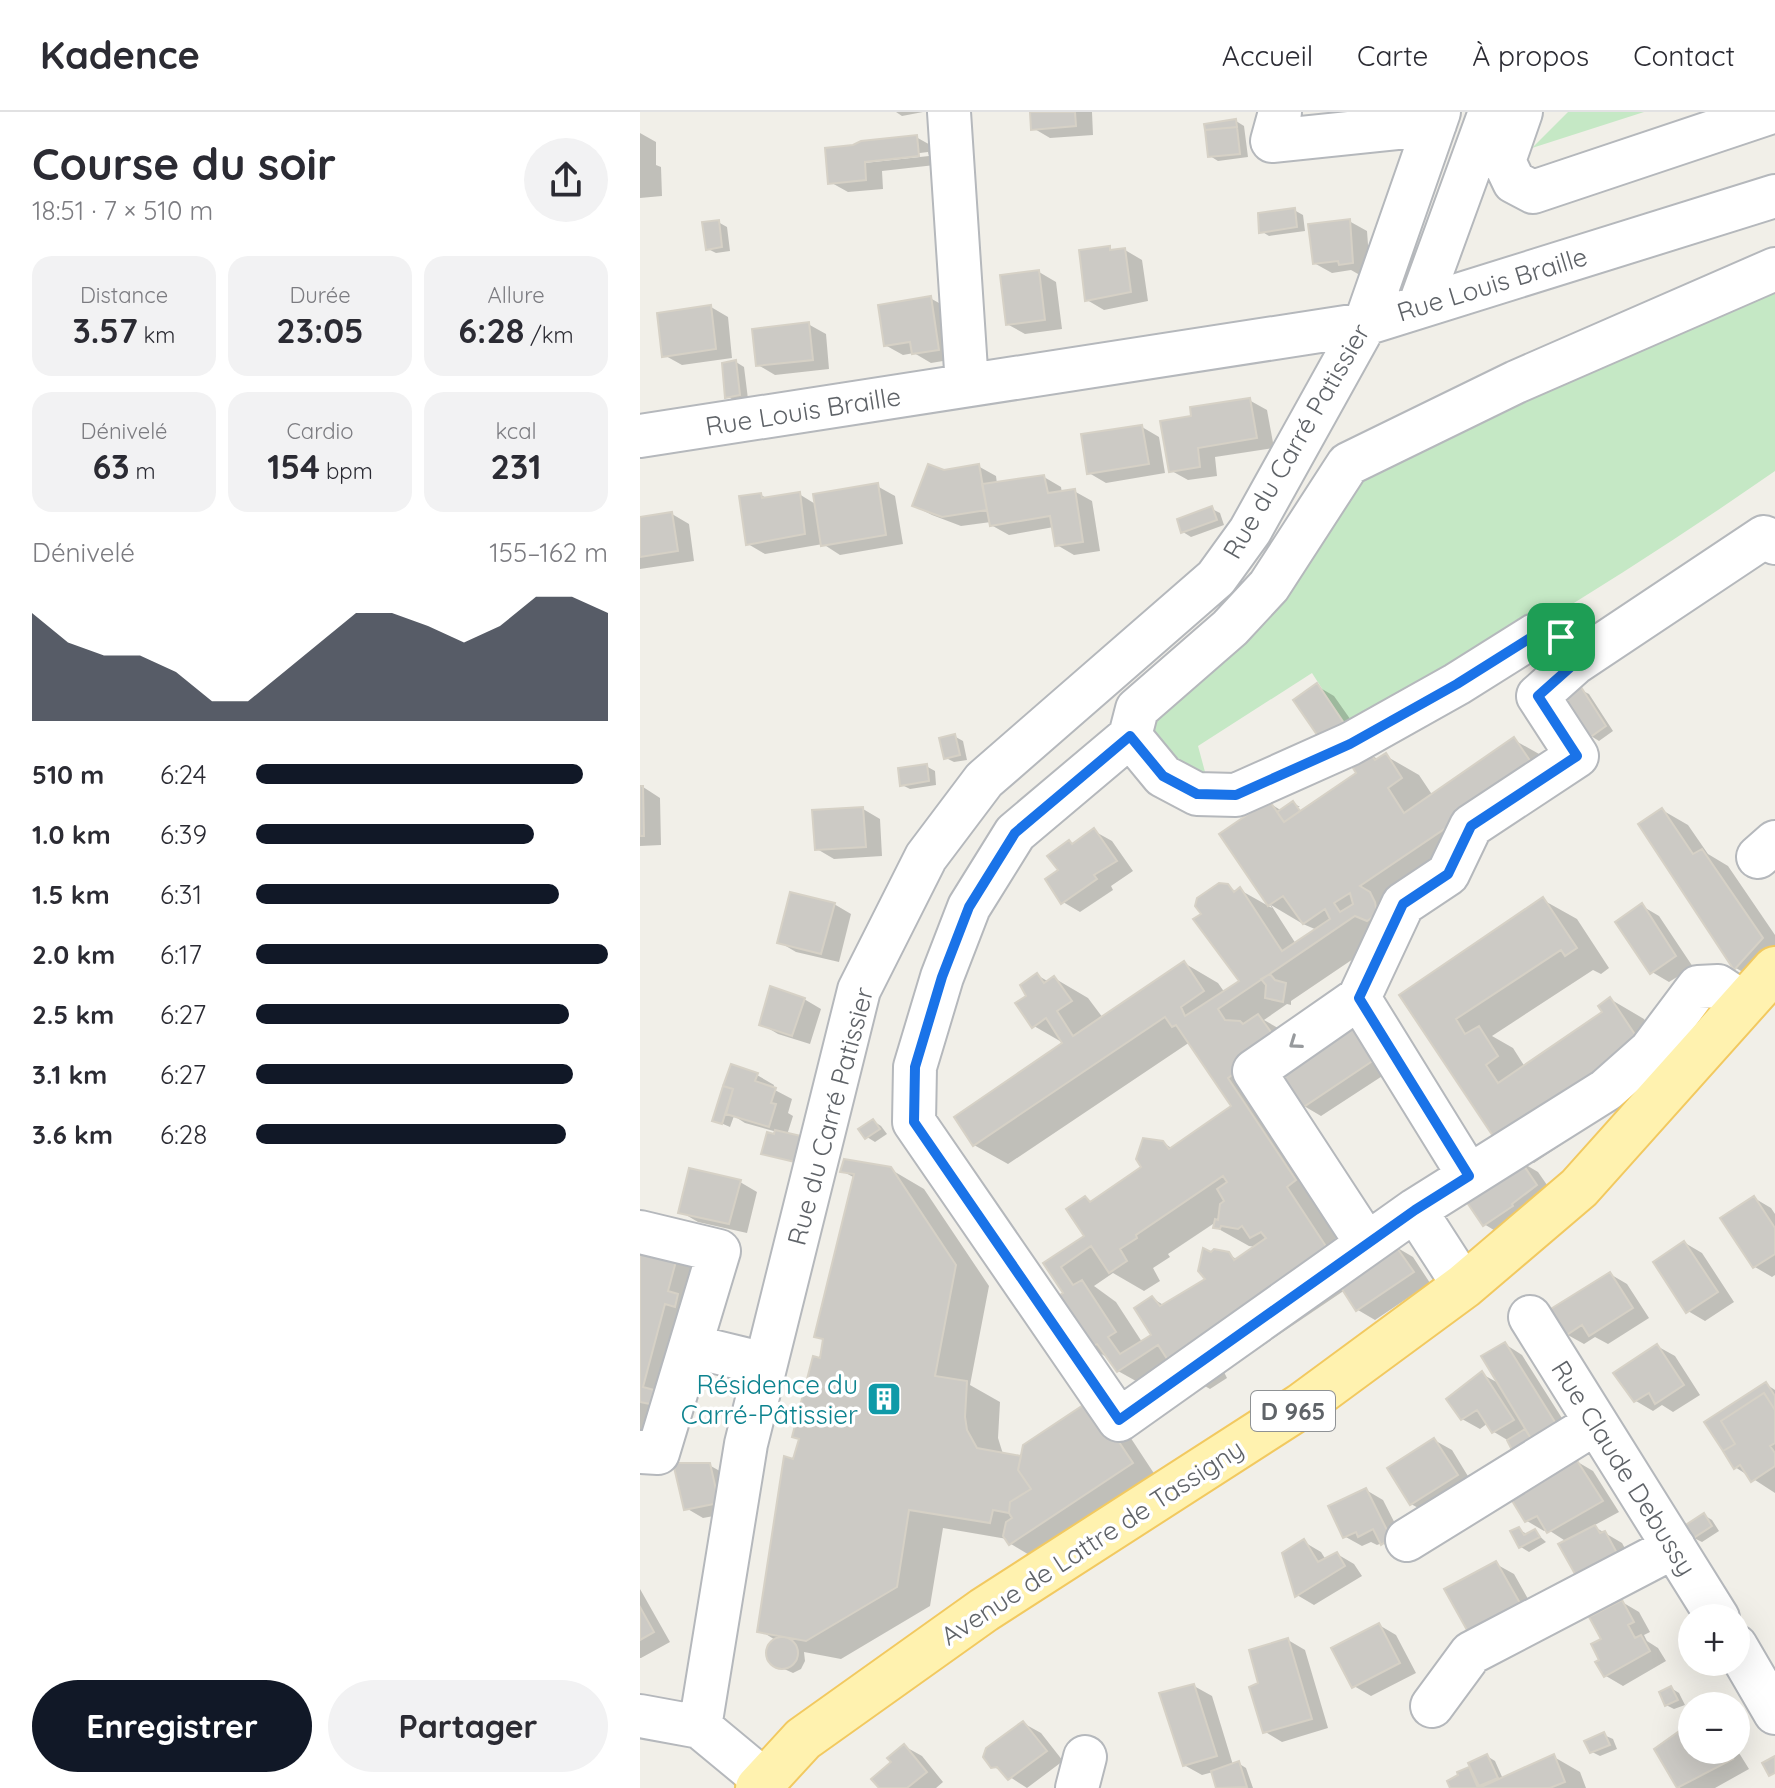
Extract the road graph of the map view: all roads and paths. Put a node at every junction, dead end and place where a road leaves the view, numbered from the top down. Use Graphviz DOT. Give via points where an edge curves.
graph roads {
  1 [pos="949,112"];
  2 [pos="1280,112"];
  3 [pos="1490,112"];
  4 [pos="1521,112"];
  5 [pos="1772,112"];
  6 [pos="1437,118"];
  7 [pos="1775,196"];
  8 [pos="1775,269"];
  9 [pos="1419,307"];
  10 [pos="1365,324"];
  11 [pos="967,385"];
  12 [pos="640,436"];
  13 [pos="1775,543"];
  14 [pos="1575,663"];
  15 [pos="1130,736"];
  16 [pos="1775,969"];
  17 [pos="1359,998"];
  18 [pos="1744,1003"];
  19 [pos="1469,1176"];
  20 [pos="1415,1210"];
  21 [pos="640,1232"];
  22 [pos="1367,1244"];
  23 [pos="1464,1286"];
  24 [pos="1530,1317"];
  25 [pos="691,1346"];
  26 [pos="765,1364"];
  27 [pos="1596,1423"];
  28 [pos="640,1452"];
  29 [pos="1407,1540"];
  30 [pos="1674,1547"];
  31 [pos="1709,1604"];
  32 [pos="1750,1670"];
  33 [pos="1432,1706"];
  34 [pos="1775,1713"];
  35 [pos="640,1716"];
  36 [pos="700,1727"];
  37 [pos="761,1784"];
  1 -- 11 [label="street"];
  2 -- 6 [label="street, Rue du Carré Patissier" via="1272,141"];
  3 -- 9 [label="street"];
  4 -- 5 [label="street" via="1504,161 1514,182 1533,192"];
  6 -- 10 [label="street, Rue du Carré Patissier"];
  7 -- 9 [label="street, Rue Louis Braille"];
  8 -- 15 [label="street" via="1516,382 1348,464 1269,586 1230,628 1137,709"];
  9 -- 10 [label="street, Rue Louis Braille"];
  10 -- 11 [label="street, Rue Louis Braille"];
  10 -- 26 [label="street, Rue du Carré Patissier" via="1250,531 1216,578 984,780 926,857 859,990"];
  11 -- 12 [label="street, Rue Louis Braille"];
  13 -- 14 [label="street" via="1764,537"];
  14 -- 15 [label="street" via="1561,637 1535,635 1350,744 1236,795 1197,794 1163,776"];
  14 -- 17 [label="street" via="1538,696 1577,756 1471,826 1448,874 1403,904"];
  15 -- 22 [label="street" via="1015,833 969,907 915,1067 914,1122 1119,1420"];
  16 -- 18 [label="main road, Avenue de Lattre de Tassigny / D 965"];
  17 -- 19 [label="street"];
  17 -- 22 [label="street, one-way" via="1254,1071"];
  18 -- 19 [label="street" via="1718,986 1698,987 1650,1051 1606,1090"];
  18 -- 23 [label="main road, Avenue de Lattre de Tassigny / D 965" via="1579,1188"];
  19 -- 20 [label="street"];
  20 -- 22 [label="street"];
  20 -- 23 [label="street"];
  21 -- 25 [label="street" via="719,1251"];
  23 -- 37 [label="main road, Avenue de Lattre de Tassigny / D 965" via="1301,1406 984,1610 803,1739"];
  24 -- 27 [label="street, Rue Claude Debussy"];
  25 -- 26 [label="street"];
  25 -- 28 [label="street" via="658,1453"];
  26 -- 36 [label="street, Rue du Carré Patissier" via="746,1444"];
  27 -- 29 [label="street"];
  27 -- 30 [label="street, Rue Claude Debussy"];
  30 -- 31 [label="street, Rue Claude Debussy"];
  30 -- 33 [label="street" via="1471,1653"];
  32 -- 34 [label="street"];
  35 -- 36 [label="street"];
  36 -- 37 [label="street" via="732,1751"];
}
